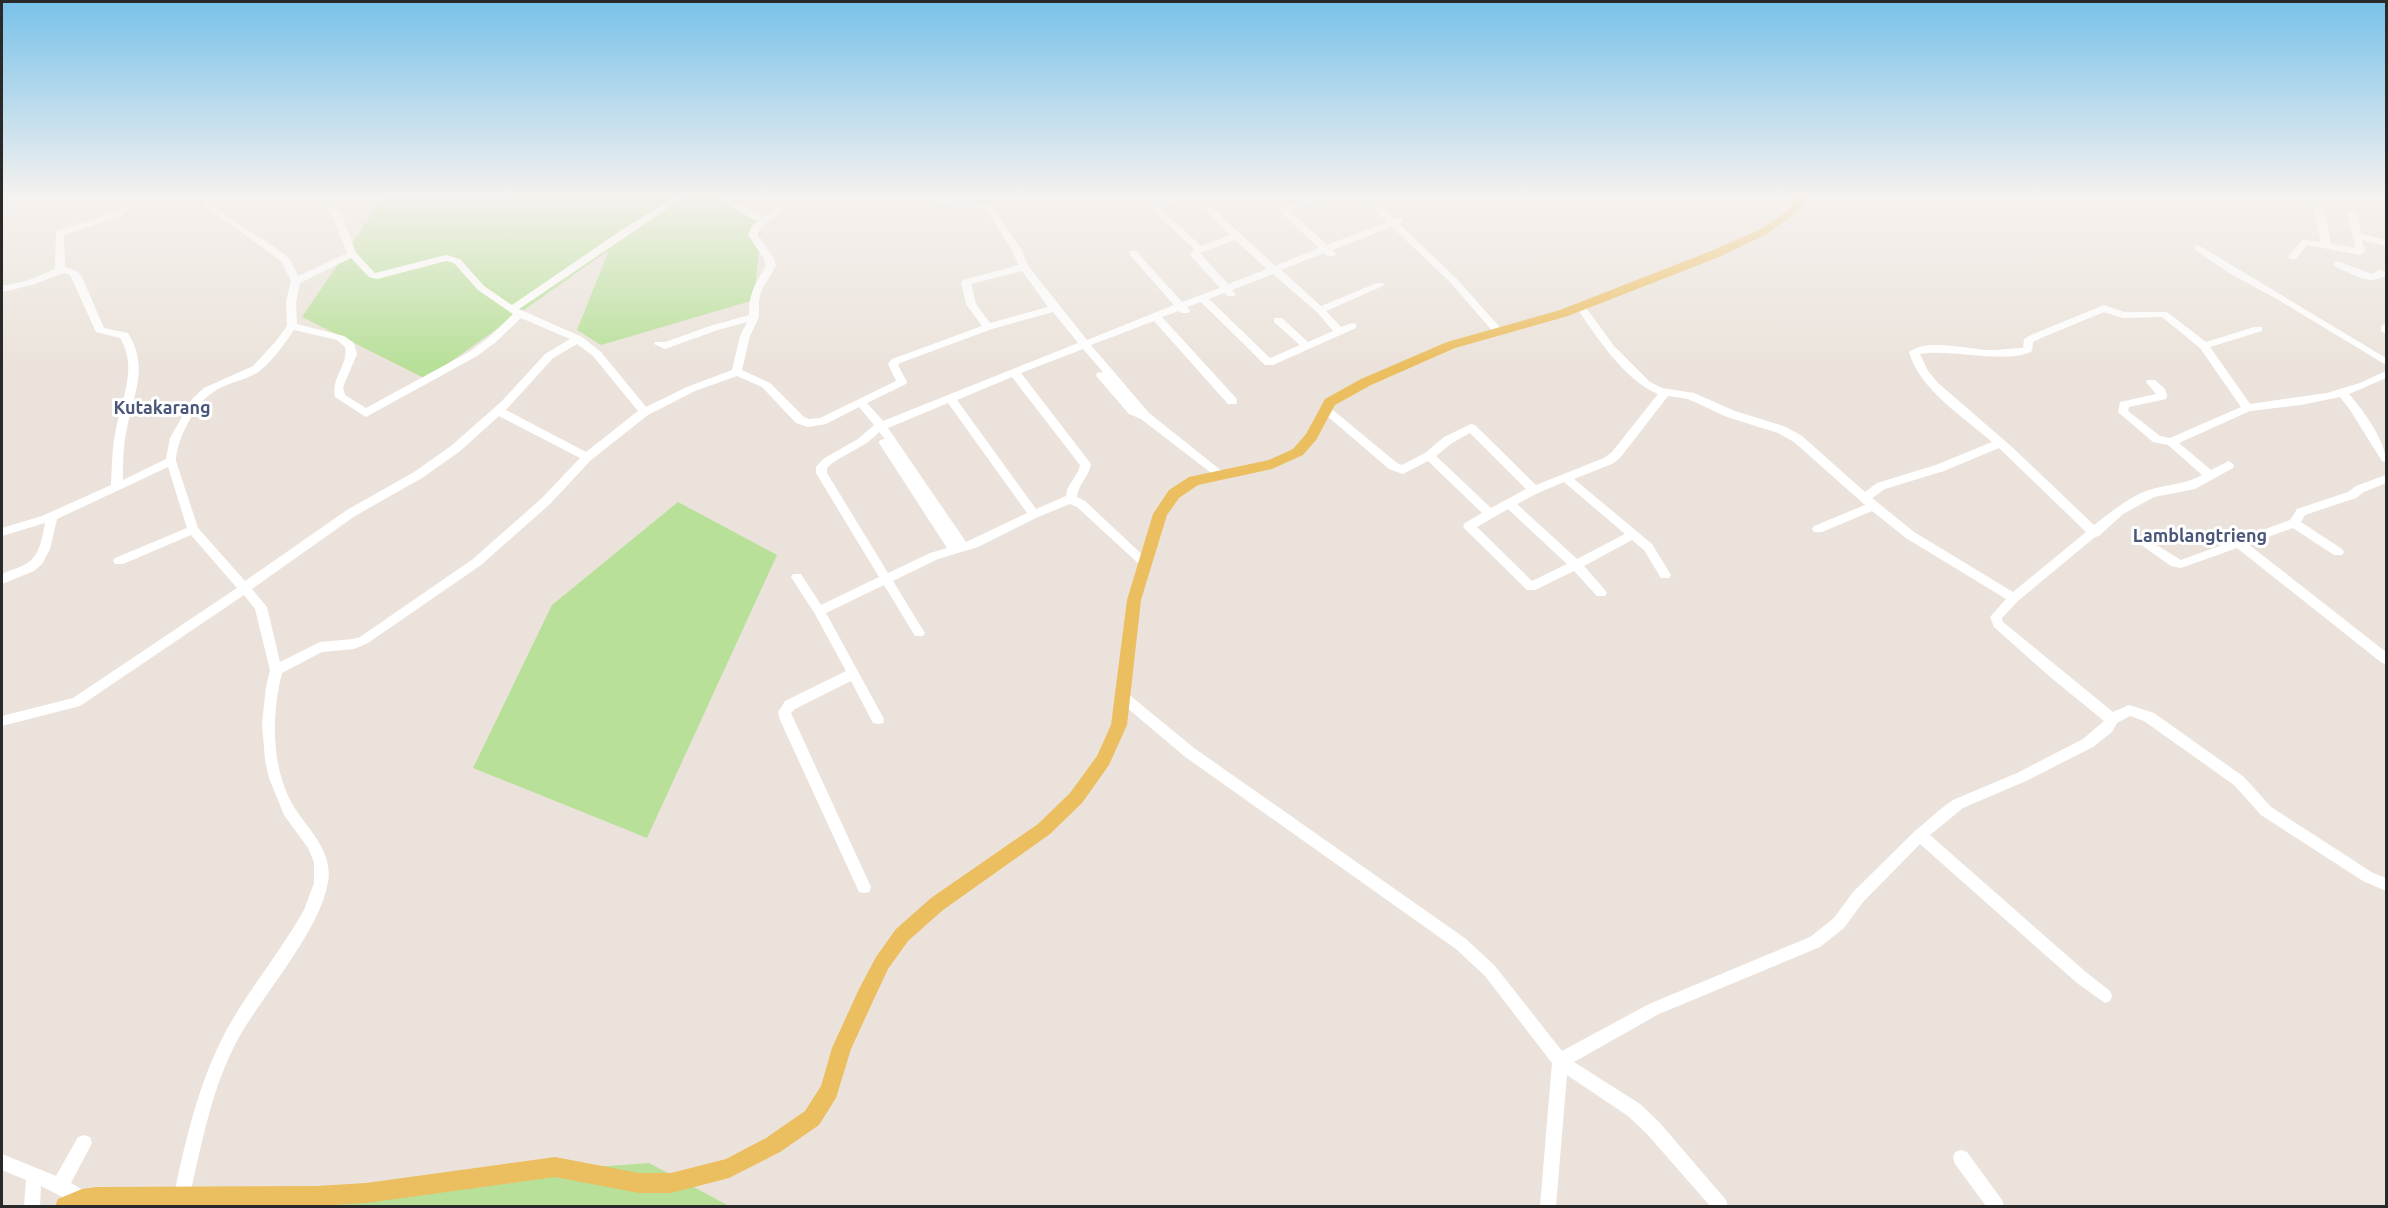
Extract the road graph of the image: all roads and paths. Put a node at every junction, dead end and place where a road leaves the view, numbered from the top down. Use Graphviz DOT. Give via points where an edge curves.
graph roads {
  1 [pos="60,252"];
  2 [pos="274,252"];
  3 [pos="597,252"];
  4 [pos="765,252"];
  5 [pos="1017,252"];
  6 [pos="1198,252"];
  7 [pos="1253,252"];
  8 [pos="1328,252"];
  9 [pos="1429,252"];
  10 [pos="1717,252"];
  11 [pos="2204,252"];
  12 [pos="2296,252"];
  13 [pos="1133,253"];
  14 [pos="352,254"];
  15 [pos="2292,257"];
  16 [pos="2337,264"];
  17 [pos="1024,267"];
  18 [pos="61,269"];
  19 [pos="1275,273"];
  20 [pos="2386,274"];
  21 [pos="296,280"];
  22 [pos="1380,285"];
  23 [pos="2,289"];
  24 [pos="1229,292"];
  25 [pos="1205,301"];
  26 [pos="1581,307"];
  27 [pos="1184,309"];
  28 [pos="1320,310"];
  29 [pos="1057,311"];
  30 [pos="516,312"];
  31 [pos="754,317"];
  32 [pos="1158,319"];
  33 [pos="1278,320"];
  34 [pos="292,326"];
  35 [pos="1352,326"];
  36 [pos="2386,326"];
  37 [pos="988,327"];
  38 [pos="2259,329"];
  39 [pos="1503,331"];
  40 [pos="2386,331"];
  41 [pos="1340,332"];
  42 [pos="578,339"];
  43 [pos="659,344"];
  44 [pos="2204,346"];
  45 [pos="1084,347"];
  46 [pos="1308,347"];
  47 [pos="2386,362"];
  48 [pos="737,372"];
  49 [pos="1016,374"];
  50 [pos="2386,374"];
  51 [pos="2151,382"];
  52 [pos="1665,392"];
  53 [pos="2342,393"];
  54 [pos="952,400"];
  55 [pos="1232,401"];
  56 [pos="861,403"];
  57 [pos="2247,408"];
  58 [pos="1324,409"];
  59 [pos="499,411"];
  60 [pos="644,412"];
  61 [pos="877,430"];
  62 [pos="2170,442"];
  63 [pos="2000,443"];
  64 [pos="1429,456"];
  65 [pos="587,457"];
  66 [pos="2386,458"];
  67 [pos="171,460"];
  68 [pos="2229,465"];
  69 [pos="1219,475"];
  70 [pos="2210,476"];
  71 [pos="1565,477"];
  72 [pos="2386,479"];
  73 [pos="117,487"];
  74 [pos="1534,490"];
  75 [pos="1071,500"];
  76 [pos="1868,502"];
  77 [pos="1511,505"];
  78 [pos="1034,514"];
  79 [pos="1490,514"];
  80 [pos="52,516"];
  81 [pos="2294,523"];
  82 [pos="1818,529"];
  83 [pos="193,530"];
  84 [pos="2,532"];
  85 [pos="2095,533"];
  86 [pos="1634,534"];
  87 [pos="2238,543"];
  88 [pos="2146,544"];
  89 [pos="959,549"];
  90 [pos="2338,552"];
  91 [pos="119,561"];
  92 [pos="1144,562"];
  93 [pos="1576,565"];
  94 [pos="1665,575"];
  95 [pos="797,577"];
  96 [pos="886,578"];
  97 [pos="2,580"];
  98 [pos="245,588"];
  99 [pos="1601,593"];
  100 [pos="2014,598"];
  101 [pos="819,611"];
  102 [pos="919,633"];
  103 [pos="2386,659"];
  104 [pos="276,669"];
  105 [pos="854,673"];
  106 [pos="1123,697"];
  107 [pos="2112,718"];
  108 [pos="878,719"];
  109 [pos="2,721"];
  110 [pos="1920,835"];
  111 [pos="2386,885"];
  112 [pos="864,887"];
  113 [pos="2105,996"];
  114 [pos="1560,1062"];
  115 [pos="84,1143"];
  116 [pos="1961,1158"];
  117 [pos="2,1162"];
  118 [pos="34,1176"];
  119 [pos="60,1186"];
  120 [pos="182,1195"];
  121 [pos="82,1199"];
  122 [pos="365,1199"];
  123 [pos="32,1206"];
  124 [pos="65,1206"];
  125 [pos="1548,1206"];
  126 [pos="1720,1206"];
  127 [pos="1996,1206"];
  1 -- 18 [label="street"];
  2 -- 21 [label="street" via="285,260"];
  3 -- 30 [label="street"];
  4 -- 31 [label="street" via="771,266 757,289"];
  5 -- 17 [label="street"];
  6 -- 24 [label="street" via="1195,255"];
  7 -- 19 [label="street"];
  8 -- 19 [label="street"];
  9 -- 39 [label="street"];
  10 -- 26 [label="main road"];
  11 -- 47 [label="street"];
  12 -- 15 [label="street"];
  13 -- 27 [label="street"];
  14 -- 21 [label="street"];
  14 -- 30 [label="street" via="377,276 451,258 481,288"];
  16 -- 20 [label="street" via="2375,278"];
  17 -- 29 [label="street"];
  17 -- 37 [label="street" via="966,282 971,304"];
  18 -- 23 [label="street"];
  18 -- 73 [label="street" via="76,274 100,330 124,335 133,353 134,379 120,438"];
  19 -- 24 [label="street"];
  19 -- 28 [label="street"];
  21 -- 34 [label="street" via="291,302"];
  22 -- 28 [label="street"];
  24 -- 25 [label="street"];
  25 -- 27 [label="street"];
  25 -- 46 [label="street" via="1269,363"];
  26 -- 39 [label="main road"];
  26 -- 52 [label="street" via="1632,372 1646,384"];
  27 -- 32 [label="street"];
  28 -- 41 [label="street"];
  29 -- 37 [label="street"];
  29 -- 45 [label="street" via="1054,314"];
  30 -- 34 [label="street" via="492,340 473,354 366,413 340,397 338,387 352,354 350,345 340,338"];
  30 -- 42 [label="street"];
  31 -- 43 [label="street" via="665,346"];
  31 -- 48 [label="street"];
  32 -- 45 [label="street"];
  32 -- 55 [label="street"];
  33 -- 46 [label="street"];
  34 -- 67 [label="street" via="257,368 208,390 197,401 175,438"];
  35 -- 41 [label="street"];
  36 -- 40 [label="street"];
  37 -- 56 [label="street" via="896,362 894,368 902,382"];
  38 -- 44 [label="street"];
  39 -- 58 [label="main road" via="1451,345 1409,363 1357,387"];
  41 -- 46 [label="street"];
  42 -- 59 [label="street" via="549,356"];
  42 -- 60 [label="street" via="597,354"];
  44 -- 57 [label="street"];
  44 -- 63 [label="street" via="2164,314 2123,315 2104,308 2035,337 2028,341 2025,351 1990,353 1935,348 1914,352 1918,366 1942,393"];
  45 -- 49 [label="street"];
  45 -- 69 [label="street" via="1132,411 1145,416"];
  48 -- 56 [label="street" via="766,385 793,414 808,423 822,421"];
  48 -- 60 [label="street"];
  49 -- 54 [label="street"];
  49 -- 75 [label="street" via="1086,464 1086,470 1071,489"];
  50 -- 53 [label="street"];
  51 -- 62 [label="street" via="2162,396 2124,405 2123,412 2157,439"];
  52 -- 71 [label="street" via="1616,455"];
  52 -- 76 [label="street" via="1690,396 1782,430 1810,448"];
  53 -- 57 [label="street"];
  53 -- 66 [label="street"];
  54 -- 61 [label="street"];
  54 -- 78 [label="street"];
  56 -- 61 [label="street"];
  57 -- 62 [label="street"];
  58 -- 64 [label="street" via="1393,466 1403,470"];
  58 -- 69 [label="main road" via="1299,452 1272,464"];
  59 -- 65 [label="street"];
  59 -- 98 [label="street" via="418,475 351,513"];
  60 -- 65 [label="street"];
  61 -- 89 [label="street"];
  61 -- 96 [label="street" via="821,467"];
  62 -- 70 [label="street"];
  63 -- 76 [label="street" via="1940,468 1881,486"];
  63 -- 85 [label="street"];
  64 -- 74 [label="street" via="1471,428"];
  64 -- 79 [label="street"];
  65 -- 104 [label="street" via="510,535 378,631 358,643 310,650"];
  67 -- 73 [label="street"];
  67 -- 83 [label="street"];
  68 -- 70 [label="street"];
  69 -- 92 [label="main road" via="1194,481 1174,494 1160,514"];
  70 -- 85 [label="street" via="2191,486 2151,494 2119,512"];
  71 -- 74 [label="street"];
  71 -- 86 [label="street"];
  72 -- 81 [label="street" via="2301,512"];
  73 -- 80 [label="street"];
  74 -- 77 [label="street"];
  75 -- 78 [label="street"];
  75 -- 92 [label="street" via="1081,504"];
  76 -- 82 [label="street"];
  76 -- 100 [label="street" via="1910,535"];
  77 -- 79 [label="street"];
  77 -- 93 [label="street"];
  78 -- 89 [label="street"];
  79 -- 93 [label="street" via="1469,526 1531,587"];
  80 -- 84 [label="street"];
  80 -- 97 [label="street" via="40,558 33,566"];
  81 -- 87 [label="street"];
  81 -- 90 [label="street"];
  83 -- 91 [label="street"];
  83 -- 98 [label="street"];
  85 -- 100 [label="street"];
  86 -- 93 [label="street"];
  86 -- 94 [label="street" via="1648,547"];
  87 -- 88 [label="street" via="2181,564"];
  87 -- 103 [label="street"];
  89 -- 96 [label="street"];
  92 -- 106 [label="main road" via="1134,600"];
  93 -- 99 [label="street"];
  95 -- 101 [label="street"];
  96 -- 101 [label="street"];
  96 -- 102 [label="street"];
  98 -- 104 [label="street" via="261,607"];
  98 -- 109 [label="street" via="76,702"];
  100 -- 107 [label="street" via="1996,617 1998,624"];
  101 -- 105 [label="street"];
  104 -- 120 [label="street" via="269,713 276,782 289,812 318,852 322,883 296,938 226,1046 204,1098"];
  105 -- 108 [label="street"];
  105 -- 112 [label="street" via="790,705 784,712"];
  106 -- 114 [label="street" via="1189,752 1461,944 1490,971"];
  106 -- 122 [label="main road" via="1119,725 1103,760 1076,798 1044,829 937,904 902,935 866,995 820,1106 812,1118 774,1145 729,1168 671,1183 639,1183 555,1167"];
  107 -- 110 [label="street" via="2107,728 2088,743 1958,804"];
  107 -- 111 [label="street" via="2129,710 2149,717 2239,781 2266,811"];
  110 -- 113 [label="street"];
  110 -- 114 [label="street" via="1858,897 1839,923 1815,942 1654,1009"];
  114 -- 125 [label="street"];
  114 -- 126 [label="street" via="1634,1110"];
  115 -- 119 [label="street"];
  116 -- 127 [label="street"];
  117 -- 118 [label="street"];
  118 -- 119 [label="street"];
  118 -- 123 [label="street"];
  119 -- 121 [label="street"];
  120 -- 121 [label="main road"];
  120 -- 122 [label="main road"];
  121 -- 124 [label="main road"];
}
